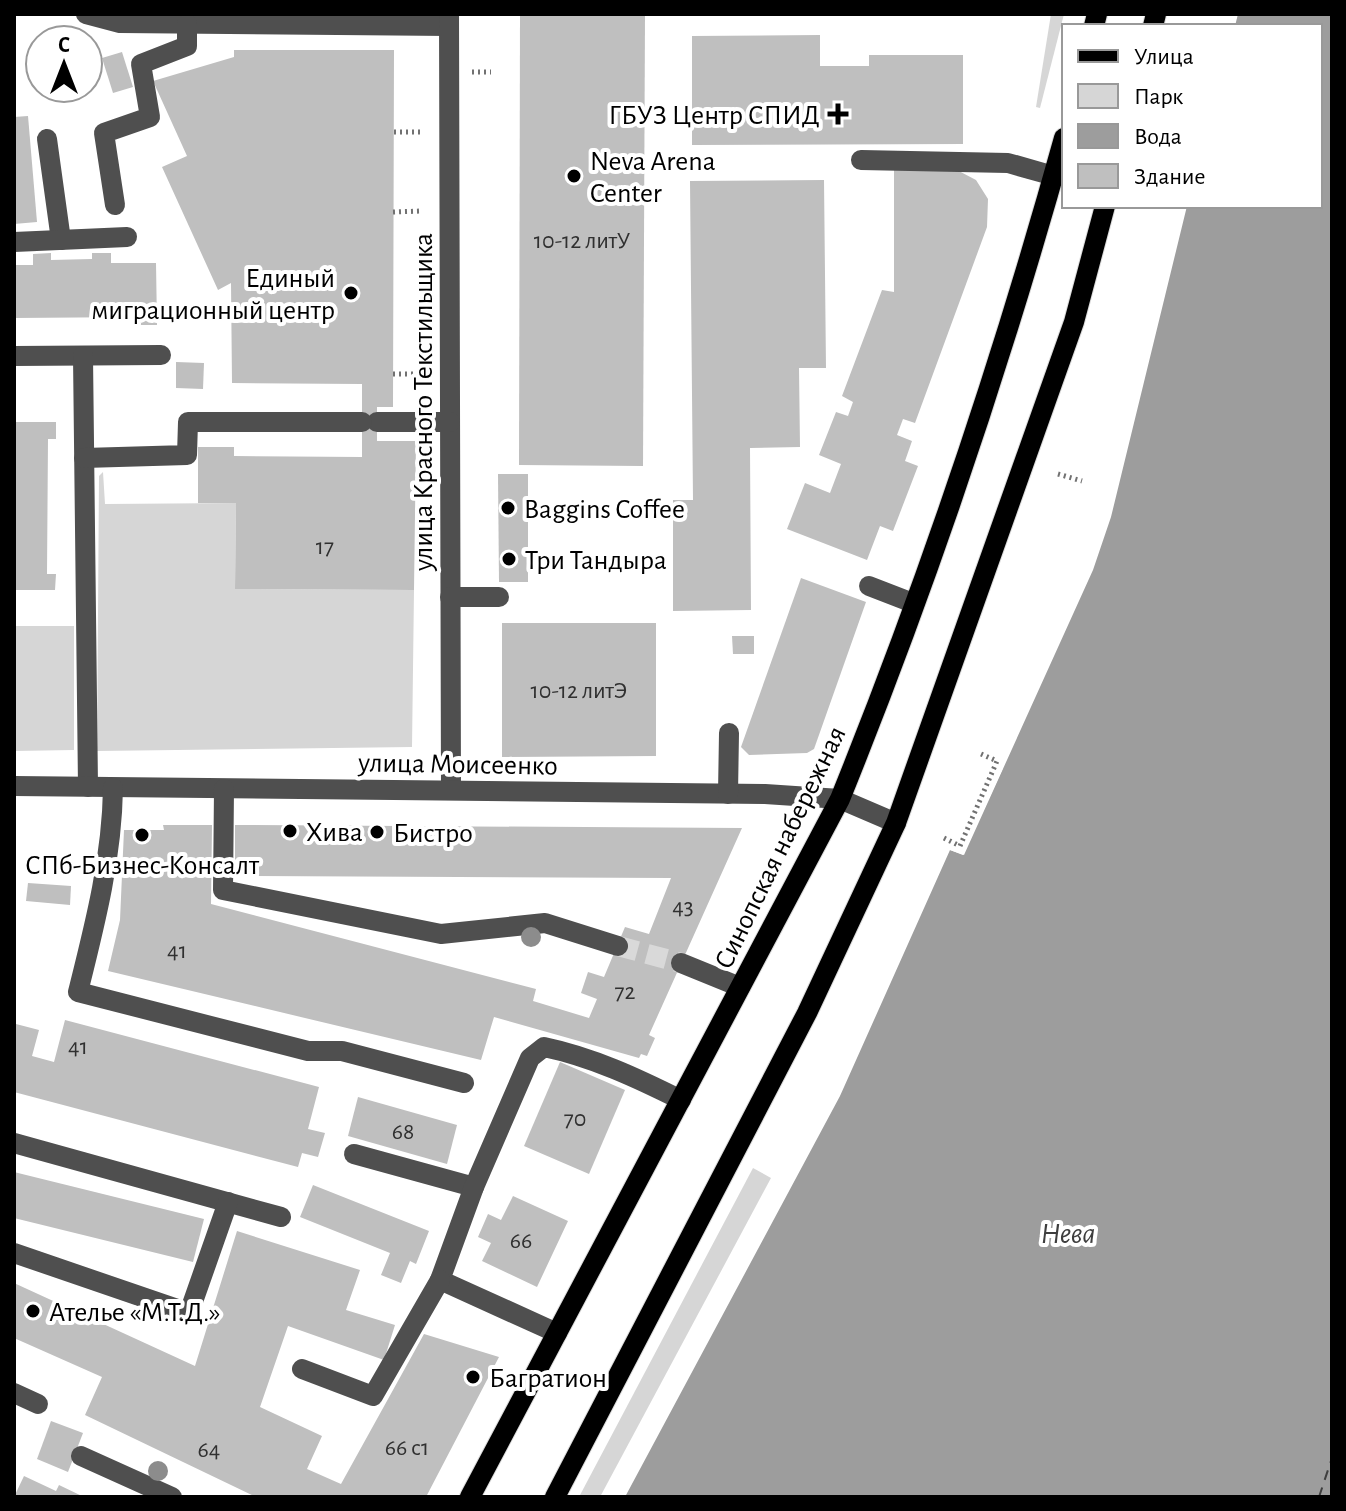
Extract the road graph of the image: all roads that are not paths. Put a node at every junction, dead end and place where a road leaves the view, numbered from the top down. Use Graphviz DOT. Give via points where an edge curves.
graph roads {
  1 [pos="86,14"];
  2 [pos="219,19"];
  3 [pos="314,19"];
  4 [pos="449,20"];
  5 [pos="187,24"];
  6 [pos="47,139"];
  7 [pos="1062,146"];
  8 [pos="861,160"];
  9 [pos="1054,176"];
  10 [pos="115,205"];
  11 [pos="1104,208"];
  12 [pos="127,237"];
  13 [pos="61,240"];
  14 [pos="14,242"];
  15 [pos="161,355"];
  16 [pos="14,356"];
  17 [pos="83,356"];
  18 [pos="450,422"];
  19 [pos="84,458"];
  20 [pos="869,586"];
  21 [pos="450,597"];
  22 [pos="499,597"];
  23 [pos="913,603"];
  24 [pos="729,733"];
  25 [pos="14,786"];
  26 [pos="88,787"];
  27 [pos="113,788"];
  28 [pos="224,789"];
  29 [pos="451,790"];
  30 [pos="728,794"];
  31 [pos="840,799"];
  32 [pos="896,823"];
  33 [pos="618,946"];
  34 [pos="681,963"];
  35 [pos="740,987"];
  36 [pos="464,1083"];
  37 [pos="681,1100"];
  38 [pos="14,1143"];
  39 [pos="354,1154"];
  40 [pos="474,1187"];
  41 [pos="228,1202"];
  42 [pos="281,1217"];
  43 [pos="14,1253"];
  44 [pos="440,1280"];
  45 [pos="557,1333"];
  46 [pos="302,1369"];
  47 [pos="14,1393"];
  48 [pos="38,1404"];
  49 [pos="81,1456"];
  50 [pos="172,1497"];
  51 [pos="470,1497"];
  52 [pos="555,1497"];
  1 -- 5 [label="street" via="120,23"];
  2 -- 3 [label="street"];
  2 -- 5 [label="street"];
  3 -- 4 [label="street"];
  4 -- 18 [label="street, улица Красного Текстильщика"];
  5 -- 10 [label="street" via="187,46 141,64 150,117 104,133"];
  6 -- 13 [label="street"];
  7 -- 9 [label="main road, Синопская набережная"];
  8 -- 9 [label="street" via="1008,163"];
  9 -- 23 [label="main road, Синопская набережная"];
  11 -- 32 [label="main road" via="1074,322"];
  12 -- 13 [label="street"];
  13 -- 14 [label="street"];
  15 -- 17 [label="street"];
  16 -- 17 [label="street"];
  17 -- 19 [label="street"];
  18 -- 19 [label="street" via="188,422 187,455"];
  18 -- 21 [label="street, улица Красного Текстильщика"];
  19 -- 26 [label="street"];
  20 -- 23 [label="street"];
  21 -- 22 [label="street"];
  21 -- 29 [label="street, улица Красного Текстильщика"];
  23 -- 31 [label="main road, Синопская набережная"];
  24 -- 30 [label="street"];
  25 -- 26 [label="street, улица Моисеенко"];
  26 -- 27 [label="street, улица Моисеенко"];
  27 -- 28 [label="street, улица Моисеенко"];
  27 -- 36 [label="street" via="112,837 78,992 308,1051 342,1051"];
  28 -- 29 [label="street, улица Моисеенко"];
  28 -- 33 [label="street" via="223,890 441,934 545,923"];
  29 -- 30 [label="street, улица Моисеенко"];
  30 -- 31 [label="street, улица Моисеенко"];
  31 -- 32 [label="street, улица Моисеенко"];
  31 -- 35 [label="main road, Синопская набережная"];
  32 -- 52 [label="main road" via="807,1013"];
  34 -- 35 [label="street"];
  35 -- 37 [label="main road, Синопская набережная"];
  37 -- 40 [label="street" via="631,1076 544,1047 530,1058"];
  37 -- 45 [label="main road, Синопская набережная"];
  38 -- 41 [label="street"];
  39 -- 40 [label="street"];
  40 -- 44 [label="street"];
  41 -- 42 [label="street"];
  41 -- 43 [label="street" via="189,1313"];
  44 -- 45 [label="street"];
  44 -- 46 [label="street" via="373,1396"];
  45 -- 51 [label="main road, Синопская набережная"];
  47 -- 48 [label="street"];
  49 -- 50 [label="street"];
}
